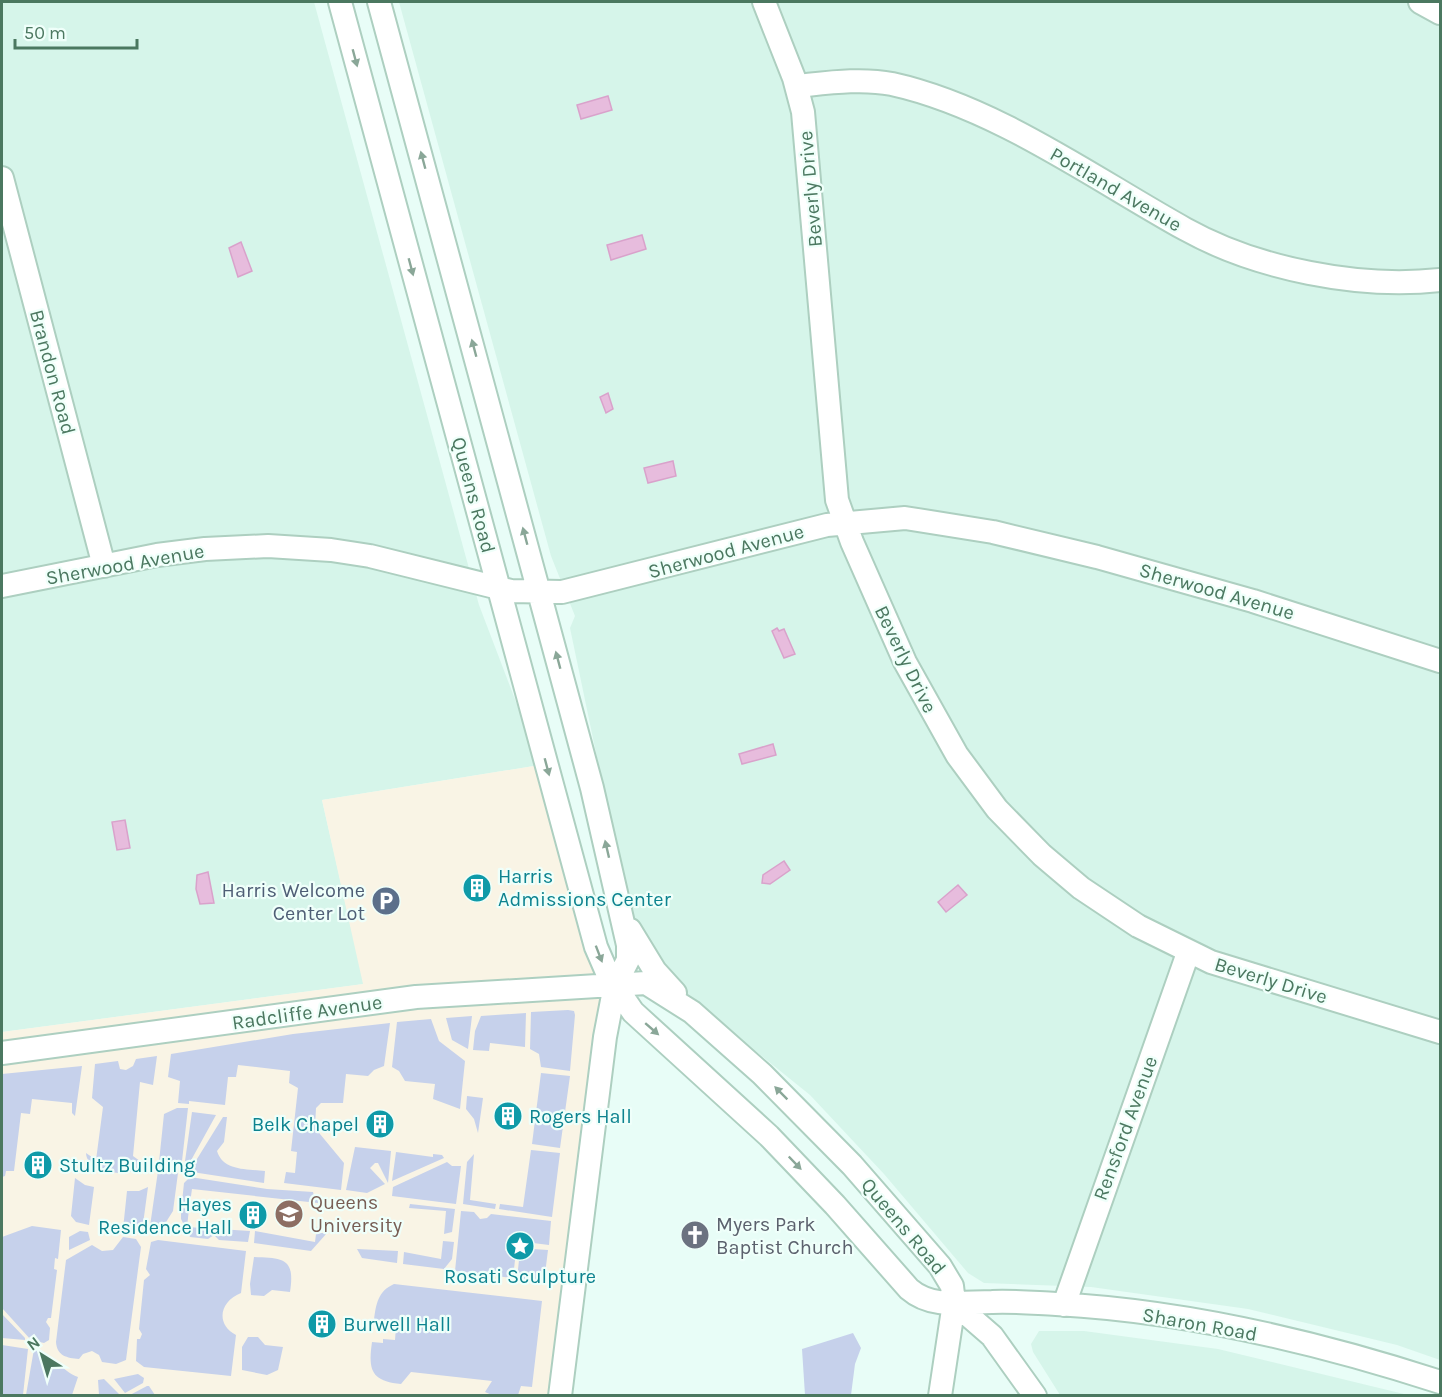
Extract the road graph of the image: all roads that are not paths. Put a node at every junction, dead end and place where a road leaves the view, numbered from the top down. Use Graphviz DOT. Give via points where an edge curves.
graph roads {
  1 [pos="340,2"];
  2 [pos="380,2"];
  3 [pos="764,2"];
  4 [pos="1420,2"];
  5 [pos="1440,13"];
  6 [pos="796,86"];
  7 [pos="2,178"];
  8 [pos="439,219"];
  9 [pos="401,228"];
  10 [pos="1440,280"];
  11 [pos="844,522"];
  12 [pos="104,566"];
  13 [pos="2,586"];
  14 [pos="499,588"];
  15 [pos="540,592"];
  16 [pos="1440,661"];
  17 [pos="622,910"];
  18 [pos="1188,953"];
  19 [pos="615,985"];
  20 [pos="692,1012"];
  21 [pos="1440,1032"];
  22 [pos="2,1053"];
  23 [pos="954,1304"];
  24 [pos="1064,1305"];
  25 [pos="1440,1382"];
  26 [pos="560,1395"];
  27 [pos="940,1395"];
  28 [pos="1035,1395"];
  1 -- 9 [label="street, Queens Road, one-way"];
  8 -- 2 [label="street, Queens Road, one-way"];
  3 -- 6 [label="street, Beverly Drive"];
  4 -- 5 [label="street"];
  6 -- 10 [label="street, Portland Avenue" via="875,82 938,99 1062,156 1185,229 1256,259 1315,274 1369,280"];
  6 -- 11 [label="street, Beverly Drive" via="805,129 836,490"];
  7 -- 12 [label="street, Brandon Road"];
  8 -- 9 [label="street"];
  15 -- 8 [label="street, Queens Road, one-way"];
  9 -- 14 [label="street, Queens Road, one-way"];
  11 -- 15 [label="street, Sherwood Avenue" via="588,587"];
  11 -- 16 [label="street, Sherwood Avenue" via="919,519 1051,544 1253,601"];
  11 -- 18 [label="street, Beverly Drive" via="924,700 987,795 1026,839 1081,888"];
  12 -- 13 [label="street, Sherwood Avenue"];
  12 -- 14 [label="street, Sherwood Avenue" via="205,549 287,547 370,556"];
  14 -- 15 [label="street, Sherwood Avenue"];
  14 -- 19 [label="street, Queens Road, one-way" via="596,947"];
  17 -- 15 [label="street, Queens Road, one-way"];
  17 -- 19 [label="street, Queens Road" via="629,957"];
  17 -- 20 [label="street" via="655,971"];
  18 -- 21 [label="street, Beverly Drive"];
  18 -- 24 [label="street, Rensford Avenue"];
  19 -- 20 [label="street, Queens Road" via="646,983"];
  19 -- 22 [label="street, Radcliffe Avenue" via="383,1001"];
  19 -- 23 [label="street, Queens Road, one-way" via="633,1012 798,1166 909,1289 926,1300"];
  19 -- 26 [label="street" via="604,1037"];
  23 -- 20 [label="street, Queens Road, one-way" via="952,1286 945,1273 899,1216 762,1074"];
  23 -- 24 [label="street, Sharon Road"];
  23 -- 27 [label="street"];
  23 -- 28 [label="street" via="992,1336"];
  24 -- 25 [label="street, Sharon Road" via="1196,1321 1278,1337"];
}
